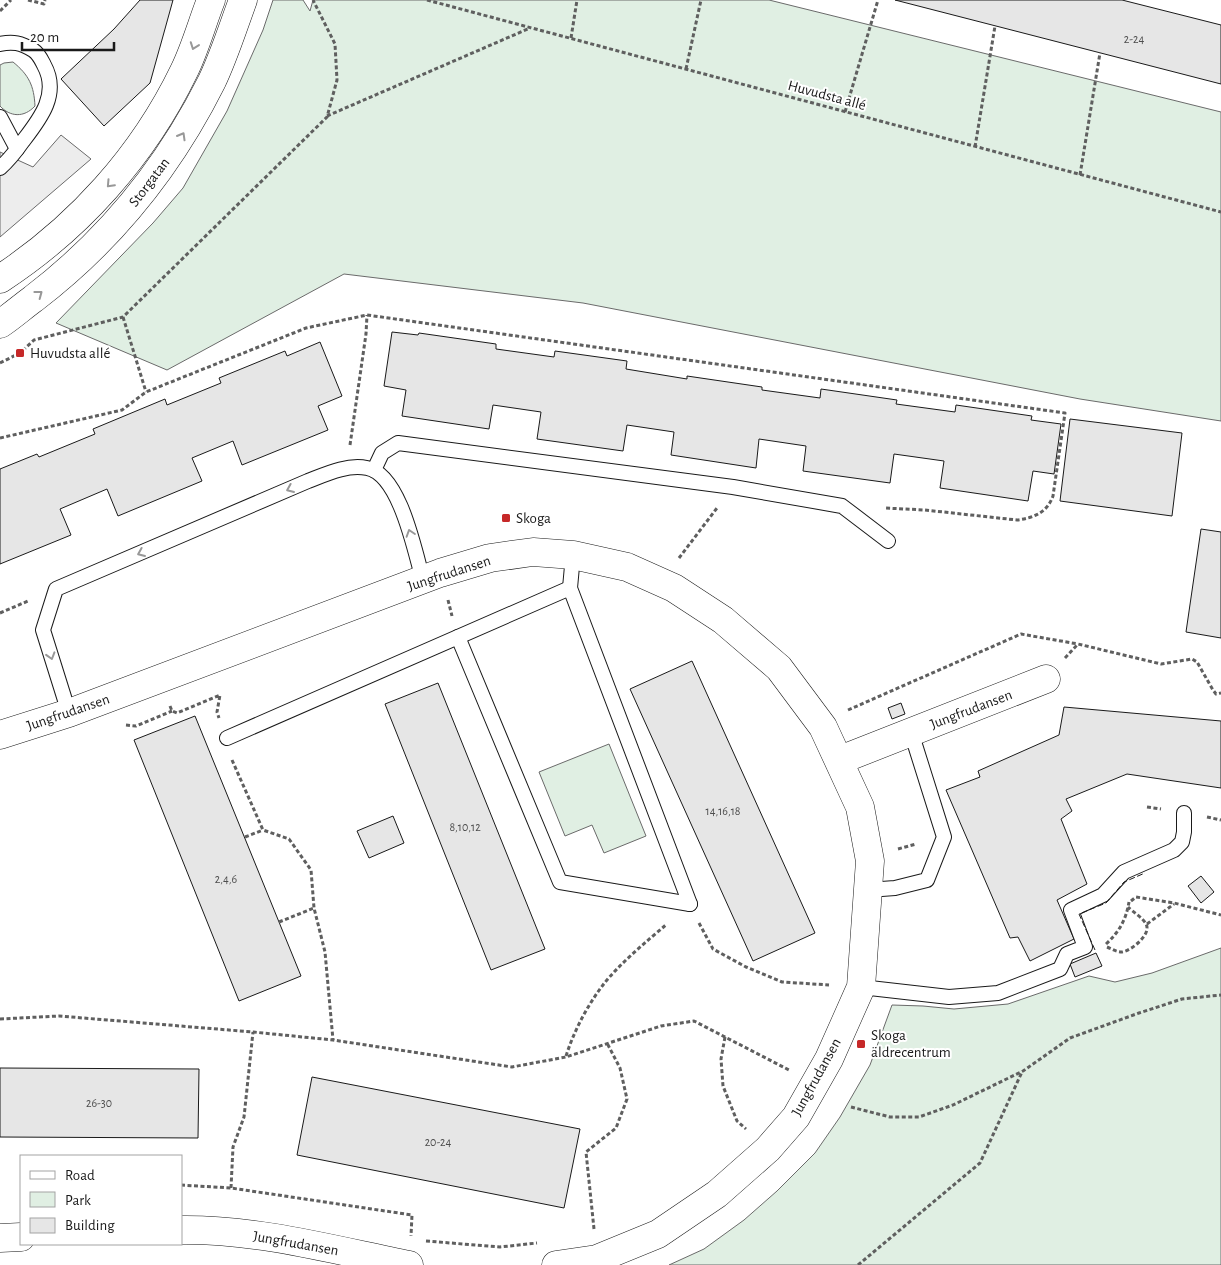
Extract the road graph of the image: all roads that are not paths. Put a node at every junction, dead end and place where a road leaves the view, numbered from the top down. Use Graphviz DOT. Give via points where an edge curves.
graph roads {
  1 [pos="211,0"];
  2 [pos="243,0"];
  3 [pos="0,44"];
  4 [pos="0,118"];
  5 [pos="17,149"];
  6 [pos="0,168"];
  7 [pos="0,279"];
  8 [pos="0,324"];
  9 [pos="374,470"];
  10 [pos="888,541"];
  11 [pos="573,555"];
  12 [pos="423,580"];
  13 [pos="570,588"];
  14 [pos="458,637"];
  15 [pos="1046,679"];
  16 [pos="69,713"];
  17 [pos="911,732"];
  18 [pos="0,735"];
  19 [pos="226,738"];
  20 [pos="840,760"];
  21 [pos="1184,813"];
  22 [pos="868,890"];
  23 [pos="861,987"];
  24 [pos="182,1230"];
  25 [pos="20,1237"];
  26 [pos="0,1238"];
  27 [pos="410,1252"];
  28 [pos="556,1265"];
  1 -- 7 [label="street, Storgatan, one-way" via="184,71 153,125 117,176 76,220 29,260"];
  8 -- 2 [label="street, Storgatan, one-way" via="63,276 139,198 179,141 212,80"];
  3 -- 5 [label="lane" via="21,44 38,54 50,75 50,93 43,113"];
  4 -- 5 [label="lane"];
  5 -- 6 [label="lane"];
  9 -- 10 [label="lane" via="382,453 398,443 733,487 842,506"];
  12 -- 9 [label="lane, one-way" via="396,497"];
  9 -- 16 [label="lane, one-way" via="347,468 308,481 56,589 43,630"];
  11 -- 12 [label="street, Jungfrudansen" via="534,552 490,558"];
  11 -- 13 [label="lane"];
  11 -- 20 [label="street, Jungfrudansen" via="626,567 674,588 723,620 779,668 823,727"];
  12 -- 16 [label="street, Jungfrudansen"];
  13 -- 14 [label="lane"];
  13 -- 14 [label="lane" via="690,904 560,882"];
  14 -- 19 [label="lane"];
  15 -- 17 [label="street, Jungfrudansen"];
  16 -- 18 [label="street, Jungfrudansen"];
  17 -- 20 [label="street, Jungfrudansen"];
  17 -- 22 [label="lane" via="944,837 928,880"];
  20 -- 22 [label="street, Jungfrudansen" via="860,807 870,861"];
  21 -- 23 [label="lane" via="1182,842 1174,850 1124,872 1103,895 1071,910 1085,947 1067,954 1060,968 998,992 948,997"];
  22 -- 23 [label="street, Jungfrudansen"];
  23 -- 28 [label="street, Jungfrudansen" via="829,1059 796,1117 760,1156 717,1194 658,1234 597,1258"];
  24 -- 27 [label="street, Jungfrudansen" via="210,1230"];
  25 -- 26 [label="street"];
}
